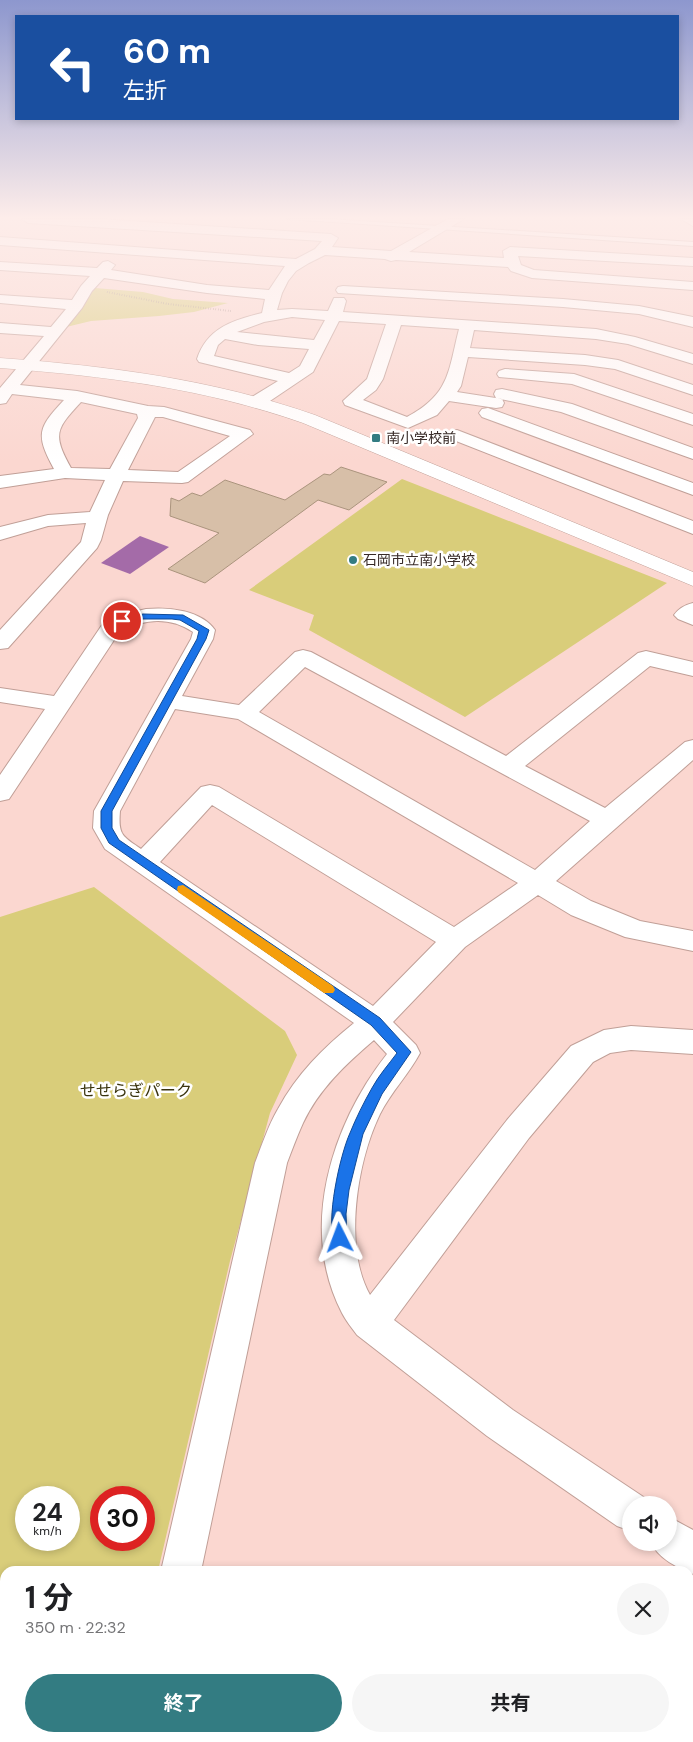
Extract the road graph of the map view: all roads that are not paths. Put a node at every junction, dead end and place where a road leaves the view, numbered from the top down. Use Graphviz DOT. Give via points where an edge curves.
graph roads {
  1 [pos="17,300"];
  2 [pos="80,300"];
  3 [pos="271,300"];
  4 [pos="339,300"];
  5 [pos="517,300"];
  6 [pos="563,303"];
  7 [pos="77,305"];
  8 [pos="269,316"];
  9 [pos="334,316"];
  10 [pos="395,321"];
  11 [pos="692,321"];
  12 [pos="467,326"];
  13 [pos="0,328"];
  14 [pos="54,332"];
  15 [pos="556,332"];
  16 [pos="223,334"];
  17 [pos="320,345"];
  18 [pos="461,352"];
  19 [pos="509,355"];
  20 [pos="693,359"];
  21 [pos="0,363"];
  22 [pos="28,365"];
  23 [pos="505,374"];
  24 [pos="292,379"];
  25 [pos="693,390"];
  26 [pos="4,394"];
  27 [pos="77,396"];
  28 [pos="446,396"];
  29 [pos="258,401"];
  30 [pos="495,404"];
  31 [pos="146,411"];
  32 [pos="693,420"];
  33 [pos="693,428"];
  34 [pos="667,445"];
  35 [pos="693,454"];
  36 [pos="634,467"];
  37 [pos="65,473"];
  38 [pos="116,476"];
  39 [pos="0,482"];
  40 [pos="693,489"];
  41 [pos="598,490"];
  42 [pos="97,518"];
  43 [pos="693,528"];
  44 [pos="0,534"];
  45 [pos="693,580"];
  46 [pos="693,609"];
  47 [pos="693,619"];
  48 [pos="3,635"];
  49 [pos="692,668"];
  50 [pos="0,694"];
  51 [pos="167,701"];
  52 [pos="60,704"];
  53 [pos="244,713"];
  54 [pos="693,747"];
  55 [pos="508,767"];
  56 [pos="0,793"];
  57 [pos="607,820"];
  58 [pos="144,862"];
  59 [pos="537,883"];
  60 [pos="692,933"];
  61 [pos="455,940"];
  62 [pos="375,1022"];
  63 [pos="693,1042"];
  64 [pos="370,1323"];
  65 [pos="622,1506"];
  66 [pos="677,1543"];
  67 [pos="693,1554"];
  68 [pos="182,1566"];
  1 -- 7 [label="street"];
  2 -- 7 [label="street"];
  3 -- 8 [label="street"];
  4 -- 9 [label="street"];
  5 -- 6 [label="street"];
  6 -- 11 [label="street" via="638,310"];
  6 -- 15 [label="street"];
  7 -- 14 [label="street"];
  8 -- 9 [label="street" via="292,313"];
  8 -- 16 [label="street"];
  9 -- 10 [label="street"];
  9 -- 17 [label="street"];
  10 -- 12 [label="street"];
  10 -- 28 [label="street" via="370,387 351,401 408,423 431,411"];
  12 -- 15 [label="street"];
  12 -- 18 [label="street"];
  13 -- 14 [label="street"];
  14 -- 22 [label="street"];
  15 -- 20 [label="street" via="630,340"];
  16 -- 17 [label="street"];
  16 -- 24 [label="street" via="212,342 205,359"];
  17 -- 24 [label="street" via="307,369"];
  18 -- 19 [label="street"];
  18 -- 28 [label="street" via="453,386"];
  19 -- 23 [label="street"];
  19 -- 25 [label="street" via="618,365"];
  21 -- 22 [label="street"];
  22 -- 26 [label="street"];
  22 -- 29 [label="street" via="163,379"];
  23 -- 30 [label="street"];
  23 -- 32 [label="street" via="574,379"];
  24 -- 29 [label="street"];
  26 -- 27 [label="street"];
  27 -- 31 [label="street"];
  27 -- 37 [label="street" via="51,425 48,435 50,447"];
  28 -- 30 [label="street"];
  29 -- 45 [label="street" via="309,419"];
  30 -- 34 [label="street" via="566,408"];
  30 -- 36 [label="street"];
  30 -- 41 [label="street" via="458,435"];
  31 -- 38 [label="street" via="147,418"];
  31 -- 38 [label="street" via="164,412 244,434 182,478"];
  33 -- 34 [label="street"];
  34 -- 35 [label="street"];
  34 -- 36 [label="street"];
  36 -- 40 [label="street"];
  36 -- 41 [label="street"];
  37 -- 38 [label="street"];
  37 -- 39 [label="street"];
  38 -- 42 [label="street"];
  41 -- 43 [label="street"];
  42 -- 44 [label="street" via="71,516 46,519"];
  42 -- 48 [label="street" via="90,544"];
  46 -- 47 [label="street" via="685,615"];
  49 -- 55 [label="street" via="646,658"];
  50 -- 52 [label="street"];
  51 -- 52 [label="street" via="204,630 183,618 161,616 122,621 112,627"];
  51 -- 53 [label="street"];
  51 -- 58 [label="street" via="107,811 106,828 114,843"];
  52 -- 56 [label="street"];
  53 -- 55 [label="street" via="303,658"];
  53 -- 59 [label="street"];
  54 -- 57 [label="street"];
  55 -- 57 [label="street"];
  57 -- 59 [label="street"];
  58 -- 61 [label="street" via="210,793"];
  58 -- 62 [label="street"];
  59 -- 60 [label="street" via="581,908 635,930"];
  59 -- 61 [label="street"];
  61 -- 62 [label="street"];
  62 -- 64 [label="street" via="405,1052 378,1090 356,1134 338,1214 343,1268 354,1301"];
  62 -- 68 [label="street" via="338,1053 310,1084 289,1118 271,1163"];
  63 -- 64 [label="street" via="631,1038 604,1042 582,1054 518,1129"];
  64 -- 65 [label="street" via="500,1423"];
  66 -- 67 [label="street"];
}
